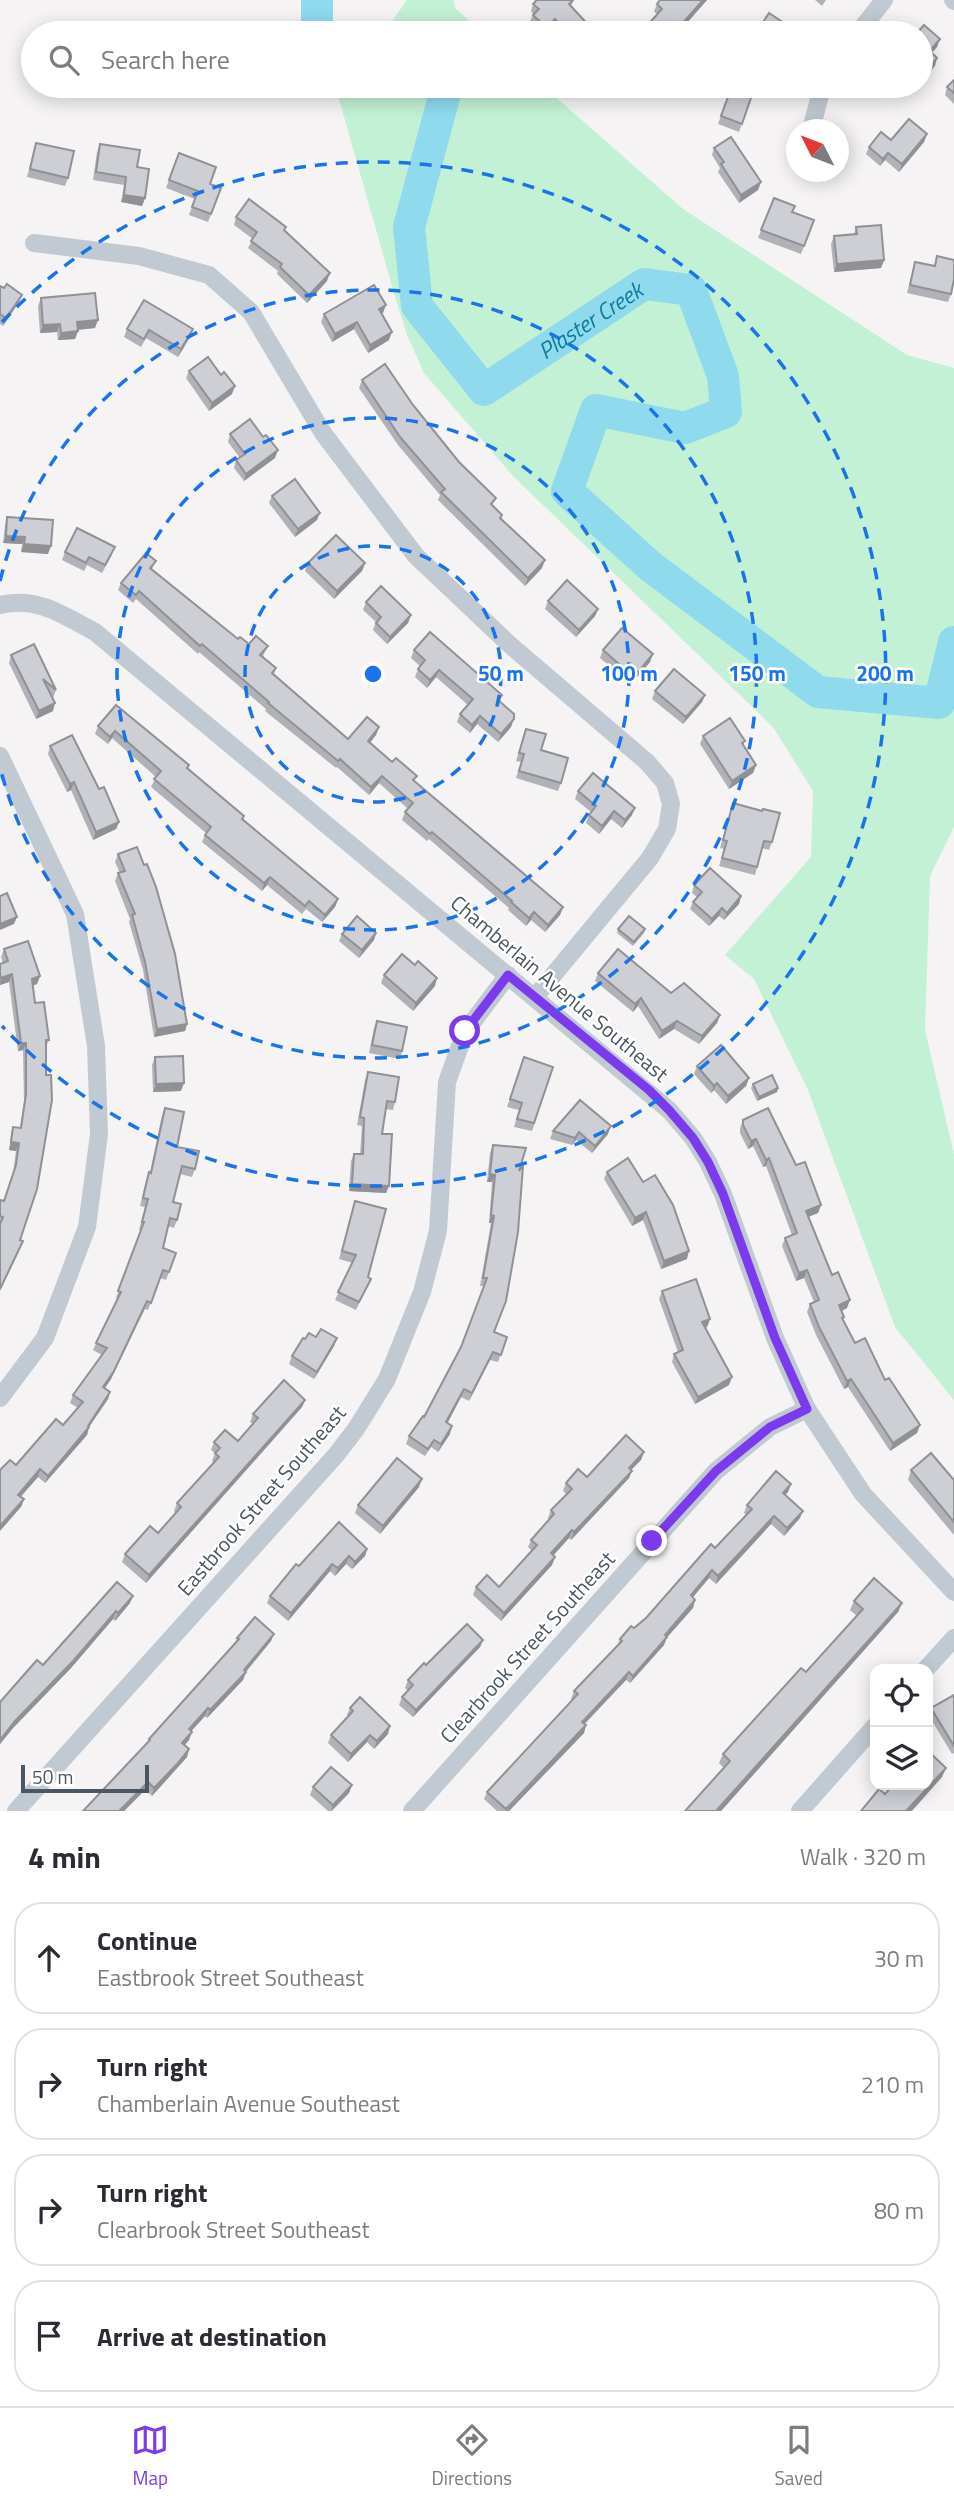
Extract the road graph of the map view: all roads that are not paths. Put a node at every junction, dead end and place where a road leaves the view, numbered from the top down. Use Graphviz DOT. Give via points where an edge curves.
graph roads {
  1 [pos="884,0"];
  2 [pos="867,21"];
  3 [pos="819,98"];
  4 [pos="814,119"];
  5 [pos="34,243"];
  6 [pos="0,605"];
  7 [pos="0,756"];
  8 [pos="508,975"];
  9 [pos="535,998"];
  10 [pos="0,1398"];
  11 [pos="807,1409"];
  12 [pos="954,1592"];
  13 [pos="954,1638"];
  14 [pos="931,1664"];
  15 [pos="874,1727"];
  16 [pos="16,1811"];
  17 [pos="412,1811"];
  18 [pos="800,1811"];
  1 -- 2 [label="street"];
  3 -- 4 [label="street"];
  5 -- 9 [label="street" via="139,256 209,275 251,312 323,433 416,555 666,783 671,804 667,829 650,858"];
  6 -- 8 [label="street, Chamberlain Avenue Southeast" via="18,601 51,608 95,632"];
  7 -- 10 [label="street" via="75,914 96,1046 99,1133 87,1227 46,1338"];
  8 -- 9 [label="street, Chamberlain Avenue Southeast"];
  8 -- 16 [label="street, Eastbrook Street Southeast" via="465,1031 447,1082 438,1231 422,1292 387,1379 336,1454"];
  9 -- 11 [label="street, Chamberlain Avenue Southeast" via="649,1090 693,1138 723,1194 775,1338"];
  11 -- 12 [label="street, Chamberlain Avenue Southeast" via="863,1494"];
  11 -- 17 [label="street, Clearbrook Street Southeast" via="770,1427 716,1471"];
  13 -- 14 [label="street"];
  15 -- 18 [label="street"];
}
